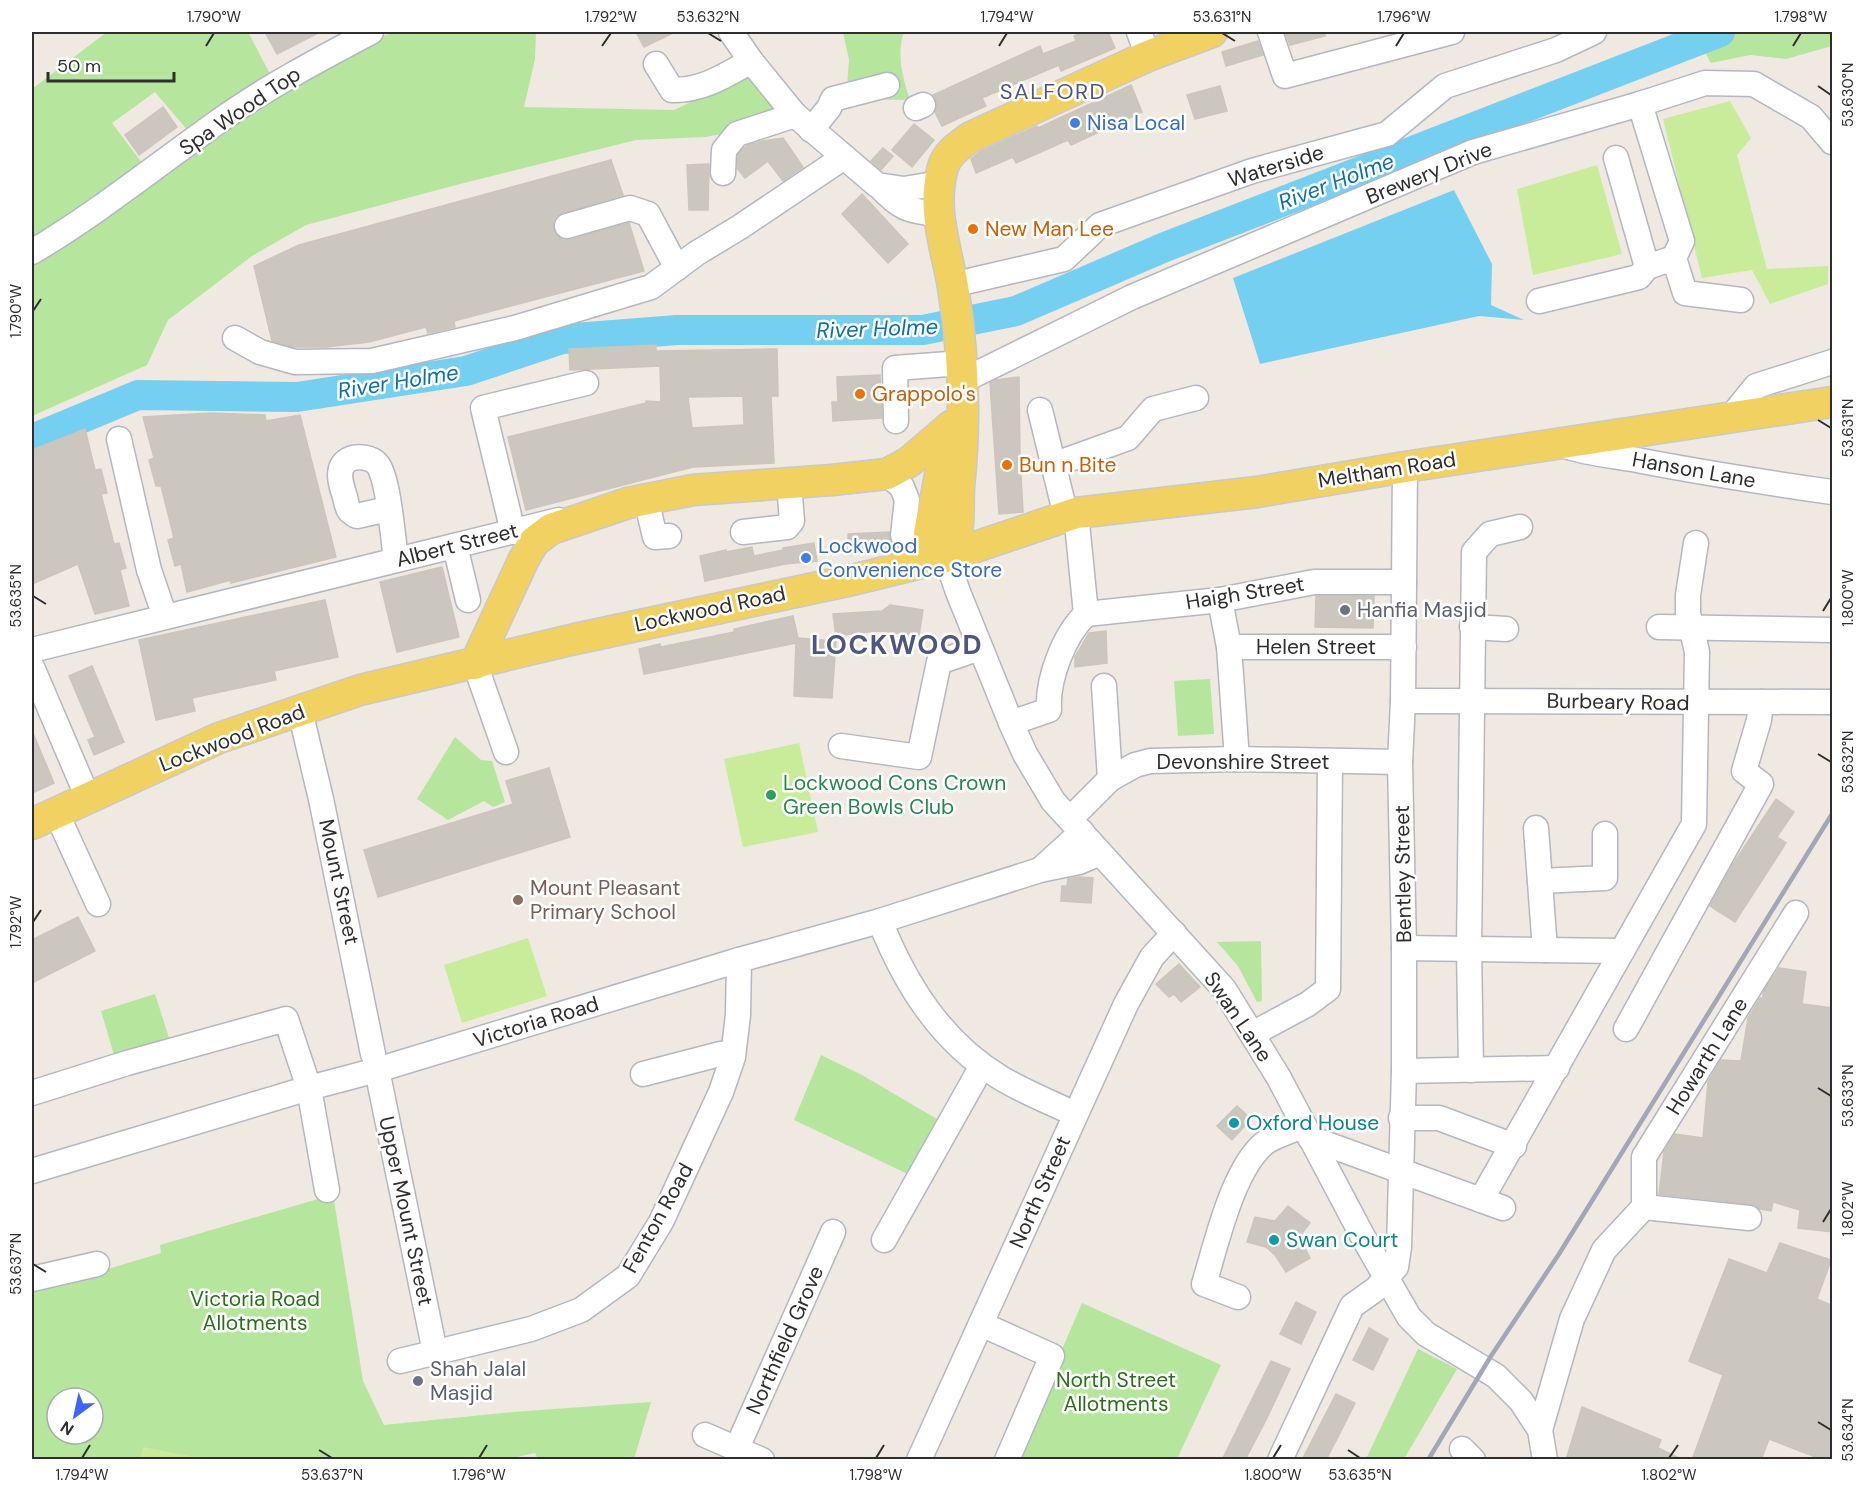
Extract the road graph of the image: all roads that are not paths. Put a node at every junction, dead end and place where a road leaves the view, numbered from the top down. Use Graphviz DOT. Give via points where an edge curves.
graph roads {
  1 [pos="371,32"];
  2 [pos="731,32"];
  3 [pos="1212,32"];
  4 [pos="1270,32"];
  5 [pos="1452,32"];
  6 [pos="1594,32"];
  7 [pos="1144,44"];
  8 [pos="752,61"];
  9 [pos="656,64"];
  10 [pos="887,85"];
  11 [pos="1640,104"];
  12 [pos="803,123"];
  13 [pos="1833,142"];
  14 [pos="844,157"];
  15 [pos="1616,158"];
  16 [pos="723,173"];
  17 [pos="940,183"];
  18 [pos="877,184"];
  19 [pos="937,214"];
  20 [pos="567,226"];
  21 [pos="32,252"];
  22 [pos="1674,258"];
  23 [pos="1647,267"];
  24 [pos="677,268"];
  25 [pos="954,292"];
  26 [pos="1742,300"];
  27 [pos="1539,301"];
  28 [pos="235,338"];
  29 [pos="1833,362"];
  30 [pos="586,383"];
  31 [pos="961,386"];
  32 [pos="1196,398"];
  33 [pos="1833,402"];
  34 [pos="898,409"];
  35 [pos="1040,410"];
  36 [pos="1731,417"];
  37 [pos="119,439"];
  38 [pos="1557,443"];
  39 [pos="1053,465"];
  40 [pos="1405,467"];
  41 [pos="921,468"];
  42 [pos="890,477"];
  43 [pos="789,483"];
  44 [pos="1833,492"];
  45 [pos="646,499"];
  46 [pos="388,509"];
  47 [pos="1071,515"];
  48 [pos="574,521"];
  49 [pos="1520,527"];
  50 [pos="513,532"];
  51 [pos="743,532"];
  52 [pos="903,535"];
  53 [pos="669,536"];
  54 [pos="1696,543"];
  55 [pos="455,546"];
  56 [pos="946,557"];
  57 [pos="396,560"];
  58 [pos="1404,582"];
  59 [pos="468,600"];
  60 [pos="1220,600"];
  61 [pos="1086,614"];
  62 [pos="165,617"];
  63 [pos="1472,627"];
  64 [pos="1659,627"];
  65 [pos="1506,628"];
  66 [pos="1692,628"];
  67 [pos="1833,630"];
  68 [pos="1229,647"];
  69 [pos="1404,647"];
  70 [pos="980,648"];
  71 [pos="32,650"];
  72 [pos="475,664"];
  73 [pos="32,667"];
  74 [pos="1104,686"];
  75 [pos="1471,700"];
  76 [pos="1403,701"];
  77 [pos="1761,702"];
  78 [pos="1833,702"];
  79 [pos="1696,703"];
  80 [pos="300,711"];
  81 [pos="1011,723"];
  82 [pos="841,746"];
  83 [pos="506,752"];
  84 [pos="1237,759"];
  85 [pos="1330,761"];
  86 [pos="1400,762"];
  87 [pos="1110,779"];
  88 [pos="88,798"];
  89 [pos="44,818"];
  90 [pos="1076,826"];
  91 [pos="1536,828"];
  92 [pos="1605,834"];
  93 [pos="1100,853"];
  94 [pos="1040,870"];
  95 [pos="1540,881"];
  96 [pos="98,904"];
  97 [pos="1796,913"];
  98 [pos="880,921"];
  99 [pos="1174,933"];
  100 [pos="1404,948"];
  101 [pos="1469,949"];
  102 [pos="1545,950"];
  103 [pos="1622,951"];
  104 [pos="739,960"];
  105 [pos="1626,1029"];
  106 [pos="1252,1034"];
  107 [pos="733,1054"];
  108 [pos="375,1062"];
  109 [pos="982,1066"];
  110 [pos="1557,1068"];
  111 [pos="1472,1070"];
  112 [pos="1404,1071"];
  113 [pos="643,1074"];
  114 [pos="309,1088"];
  115 [pos="32,1093"];
  116 [pos="1075,1114"];
  117 [pos="1401,1118"];
  118 [pos="1307,1132"];
  119 [pos="1514,1146"];
  120 [pos="32,1171"];
  121 [pos="1400,1171"];
  122 [pos="327,1190"];
  123 [pos="1644,1207"];
  124 [pos="1749,1218"];
  125 [pos="833,1232"];
  126 [pos="884,1240"];
  127 [pos="97,1264"];
  128 [pos="1386,1276"];
  129 [pos="32,1279"];
  130 [pos="1238,1297"];
  131 [pos="981,1323"];
  132 [pos="435,1352"];
  133 [pos="400,1361"];
  134 [pos="1540,1430"];
  135 [pos="705,1435"];
  136 [pos="736,1448"];
  137 [pos="762,1460"];
  138 [pos="919,1460"];
  139 [pos="1007,1460"];
  140 [pos="1280,1460"];
  141 [pos="1545,1460"];
  1 -- 21 [label="street, Spa Wood Top" via="224,118 114,199"];
  2 -- 8 [label="street"];
  3 -- 7 [label="main road"];
  4 -- 5 [label="street" via="1285,76"];
  6 -- 25 [label="street, Waterside" via="1556,50 1445,86 1387,134 1252,171 1100,225 1064,259"];
  7 -- 17 [label="main road" via="971,137 944,164"];
  8 -- 9 [label="street" via="705,86 687,91 672,90"];
  8 -- 12 [label="street"];
  10 -- 12 [label="street" via="833,99 829,108"];
  11 -- 13 [label="street, Brewery Drive" via="1705,83 1754,84 1811,117"];
  11 -- 22 [label="street" via="1682,241"];
  11 -- 31 [label="street, Brewery Drive" via="1473,152 1132,297"];
  12 -- 14 [label="street"];
  12 -- 16 [label="street" via="736,134 724,150"];
  14 -- 18 [label="street"];
  14 -- 24 [label="street" via="770,202"];
  15 -- 23 [label="street"];
  17 -- 18 [label="street" via="904,189"];
  17 -- 19 [label="main road"];
  18 -- 19 [label="street" via="891,201 913,212"];
  19 -- 25 [label="main road"];
  20 -- 24 [label="street" via="630,208 648,214"];
  22 -- 23 [label="street"];
  22 -- 26 [label="street" via="1685,293"];
  23 -- 27 [label="street" via="1639,277"];
  24 -- 28 [label="street" via="651,287 515,328 372,361 295,362 260,352"];
  25 -- 31 [label="main road"];
  29 -- 36 [label="street" via="1756,386"];
  30 -- 50 [label="street" via="483,408"];
  31 -- 34 [label="street" via="895,368"];
  31 -- 42 [label="main road, Albert Street" via="909,462"];
  31 -- 56 [label="main road" via="963,460 957,537"];
  32 -- 39 [label="street" via="1153,409 1128,438"];
  33 -- 36 [label="main road, Meltham Road"];
  35 -- 39 [label="street"];
  36 -- 38 [label="main road, Meltham Road"];
  37 -- 62 [label="street" via="149,570"];
  38 -- 40 [label="main road, Meltham Road"];
  38 -- 44 [label="street, Hanson Lane" via="1583,452"];
  39 -- 47 [label="street"];
  40 -- 47 [label="main road, Meltham Road" via="1257,492"];
  40 -- 58 [label="street, Bentley Street"];
  41 -- 42 [label="street, Albert Street"];
  42 -- 43 [label="main road, Albert Street"];
  42 -- 52 [label="street" via="902,487 907,500"];
  43 -- 45 [label="main road, Albert Street" via="693,490"];
  43 -- 51 [label="street" via="792,521 788,527"];
  45 -- 48 [label="main road, Albert Street"];
  45 -- 53 [label="street" via="655,537"];
  46 -- 57 [label="street"];
  47 -- 56 [label="main road, Meltham Road"];
  47 -- 61 [label="street"];
  48 -- 50 [label="street, Albert Street" via="564,519"];
  48 -- 72 [label="main road" via="534,542"];
  49 -- 63 [label="street" via="1490,534 1474,552"];
  50 -- 55 [label="street, Albert Street"];
  54 -- 66 [label="street" via="1688,595"];
  55 -- 57 [label="street, Albert Street"];
  55 -- 59 [label="street"];
  56 -- 70 [label="street, Swan Lane"];
  56 -- 72 [label="main road, Lockwood Road"];
  57 -- 62 [label="street, Albert Street"];
  58 -- 60 [label="street, Haigh Street" via="1314,582"];
  58 -- 69 [label="street, Bentley Street"];
  60 -- 61 [label="street, Haigh Street"];
  60 -- 68 [label="street"];
  61 -- 81 [label="street" via="1074,626 1054,673 1048,693 1049,710"];
  62 -- 71 [label="street, Albert Street"];
  63 -- 65 [label="street"];
  63 -- 75 [label="street"];
  64 -- 66 [label="street"];
  66 -- 67 [label="street"];
  66 -- 79 [label="street"];
  68 -- 69 [label="street, Helen Street"];
  68 -- 84 [label="street"];
  69 -- 76 [label="street, Bentley Street"];
  70 -- 81 [label="street, Swan Lane"];
  70 -- 82 [label="street" via="939,662 919,757"];
  72 -- 80 [label="main road, Lockwood Road" via="360,690"];
  72 -- 83 [label="street"];
  73 -- 88 [label="street"];
  74 -- 87 [label="street"];
  75 -- 76 [label="street, Burbeary Road"];
  75 -- 79 [label="street, Burbeary Road"];
  75 -- 101 [label="street"];
  76 -- 86 [label="street, Bentley Street"];
  77 -- 78 [label="street, Burbeary Road"];
  77 -- 79 [label="street, Burbeary Road"];
  77 -- 105 [label="street" via="1744,771 1761,784"];
  79 -- 103 [label="street" via="1694,824"];
  80 -- 88 [label="main road, Lockwood Road" via="219,738"];
  80 -- 108 [label="street, Mount Street"];
  81 -- 90 [label="street, Swan Lane" via="1053,801"];
  84 -- 85 [label="street, Devonshire Street"];
  84 -- 87 [label="street, Devonshire Street" via="1150,761"];
  85 -- 86 [label="street, Devonshire Street"];
  85 -- 106 [label="street" via="1328,989"];
  86 -- 100 [label="street, Bentley Street"];
  87 -- 90 [label="street, Devonshire Street"];
  88 -- 89 [label="main road, Lockwood Road"];
  89 -- 96 [label="street"];
  90 -- 93 [label="street, Swan Lane"];
  90 -- 94 [label="street, Victoria Road"];
  91 -- 95 [label="street"];
  92 -- 95 [label="street" via="1605,878"];
  93 -- 94 [label="street, Victoria Road"];
  93 -- 99 [label="street, Swan Lane"];
  94 -- 98 [label="street, Victoria Road"];
  95 -- 102 [label="street"];
  97 -- 123 [label="street, Howarth Lane" via="1644,1157"];
  98 -- 104 [label="street, Victoria Road"];
  98 -- 109 [label="street" via="914,992 950,1038"];
  99 -- 106 [label="street, Swan Lane" via="1224,989"];
  99 -- 116 [label="street, North Street" via="1138,979"];
  100 -- 101 [label="street"];
  100 -- 112 [label="street, Bentley Street"];
  101 -- 102 [label="street"];
  101 -- 111 [label="street"];
  102 -- 103 [label="street"];
  103 -- 110 [label="street"];
  104 -- 107 [label="street, Fenton Road"];
  104 -- 108 [label="street, Victoria Road"];
  106 -- 118 [label="street, Swan Lane"];
  107 -- 113 [label="street"];
  107 -- 132 [label="street, Fenton Road" via="695,1151 661,1222 628,1276 581,1310 531,1329"];
  108 -- 114 [label="street, Victoria Road"];
  108 -- 132 [label="street, Upper Mount Street"];
  109 -- 116 [label="street"];
  109 -- 126 [label="street"];
  110 -- 111 [label="street"];
  110 -- 119 [label="street"];
  111 -- 112 [label="street"];
  112 -- 117 [label="street, Bentley Street"];
  114 -- 115 [label="street" via="286,1019"];
  114 -- 120 [label="street, Victoria Road"];
  114 -- 122 [label="street"];
  116 -- 131 [label="street, North Street"];
  117 -- 119 [label="street" via="1439,1118"];
  117 -- 121 [label="street, Bentley Street"];
  118 -- 121 [label="street"];
  118 -- 128 [label="street, Swan Lane"];
  118 -- 130 [label="street" via="1266,1142 1244,1168 1230,1199 1204,1284"];
  119 -- 121 [label="street" via="1492,1204"];
  121 -- 128 [label="street, Bentley Street" via="1399,1247 1396,1267"];
  123 -- 124 [label="street"];
  123 -- 134 [label="street" via="1604,1250 1572,1319"];
  125 -- 136 [label="street, Northfield Grove"];
  127 -- 129 [label="street"];
  128 -- 134 [label="street, Swan Lane" via="1409,1317 1426,1334 1496,1376 1521,1401"];
  128 -- 140 [label="street, Bentley Street" via="1376,1289 1352,1306"];
  131 -- 138 [label="street, North Street"];
  131 -- 139 [label="street" via="1052,1356"];
  132 -- 133 [label="street, Fenton Road"];
  134 -- 141 [label="street, Swan Lane"];
  135 -- 136 [label="street"];
  136 -- 137 [label="street"];
}
